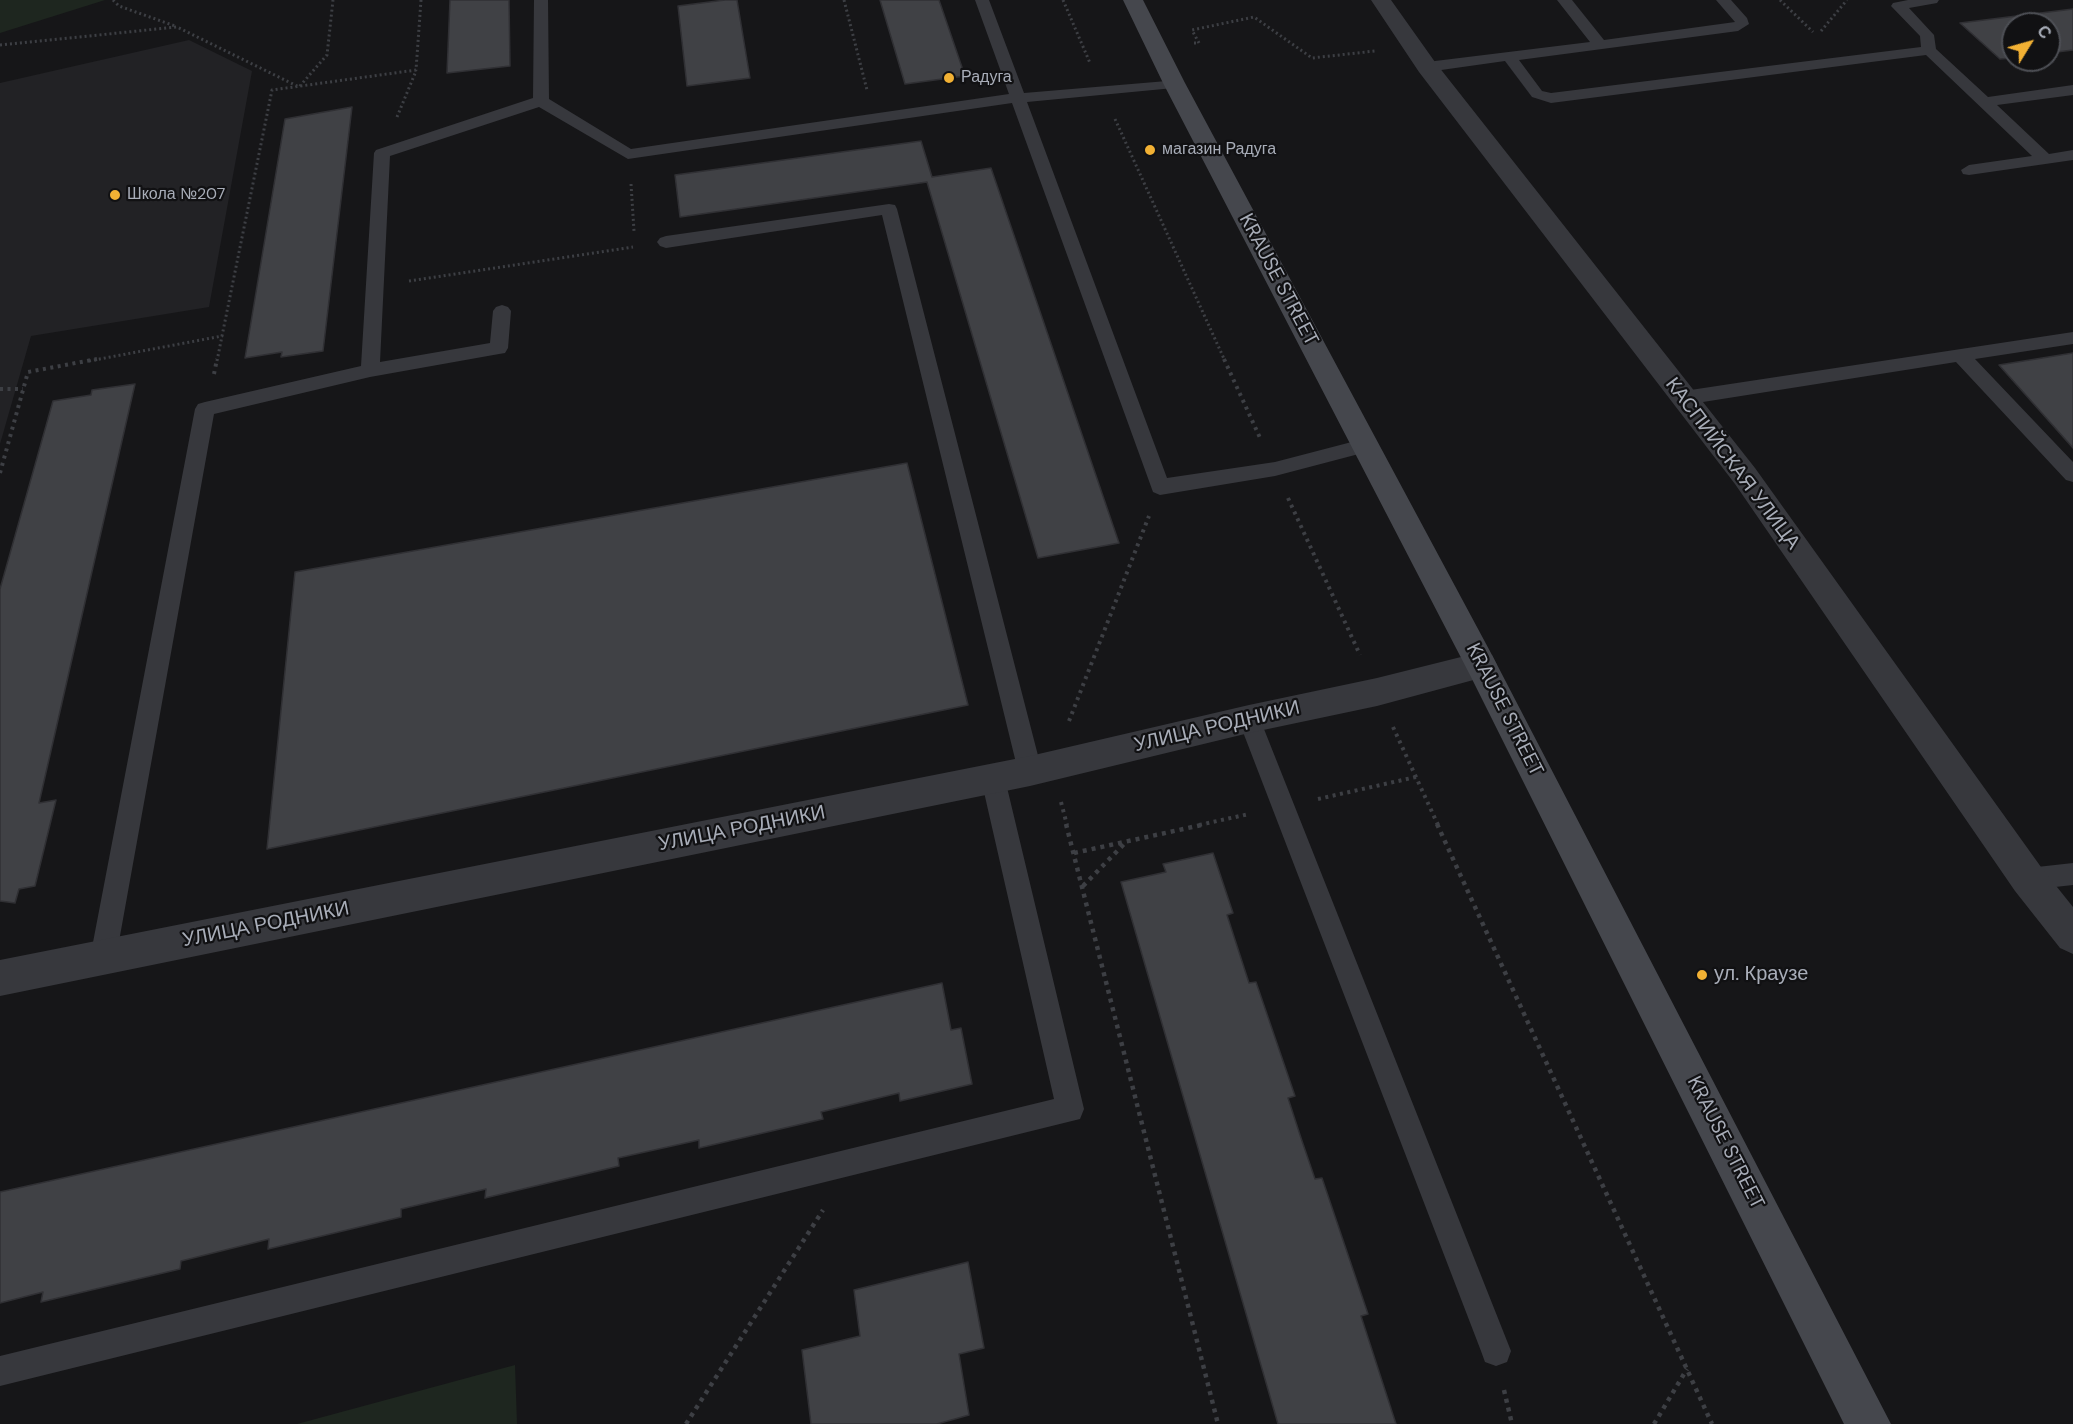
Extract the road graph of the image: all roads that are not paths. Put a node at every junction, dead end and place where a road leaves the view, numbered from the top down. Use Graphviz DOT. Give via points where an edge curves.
graph roads {
  1 [pos="541,0"];
  2 [pos="982,0"];
  3 [pos="1133,0"];
  4 [pos="1381,0"];
  5 [pos="1564,0"];
  6 [pos="1723,0"];
  7 [pos="1932,0"];
  8 [pos="1601,45"];
  9 [pos="1929,50"];
  10 [pos="1420,57"];
  11 [pos="1509,57"];
  12 [pos="1174,83"];
  13 [pos="2073,90"];
  14 [pos="1016,98"];
  15 [pos="541,101"];
  16 [pos="1985,102"];
  17 [pos="2073,155"];
  18 [pos="2045,159"];
  19 [pos="1969,170"];
  20 [pos="666,242"];
  21 [pos="502,311"];
  22 [pos="2073,338"];
  23 [pos="1960,356"];
  24 [pos="370,370"];
  25 [pos="1684,398"];
  26 [pos="1367,445"];
  27 [pos="2073,475"];
  28 [pos="1480,664"];
  29 [pos="1249,719"];
  30 [pos="1041,769"];
  31 [pos="993,778"];
  32 [pos="2073,874"];
  33 [pos="2028,879"];
  34 [pos="2073,936"];
  35 [pos="102,958"];
  36 [pos="0,978"];
  37 [pos="1496,1351"];
  38 [pos="0,1371"];
  39 [pos="1868,1424"];
  1 -- 15 [label="lane"];
  2 -- 14 [label="lane"];
  3 -- 12 [label="main road, KRAUSE STREET"];
  4 -- 10 [label="street, КАСПИЙСКАЯ УЛИЦА"];
  5 -- 8 [label="lane"];
  6 -- 8 [label="lane" via="1742,21 1738,27"];
  7 -- 9 [label="lane" via="1898,6 1928,35"];
  8 -- 11 [label="lane"];
  9 -- 11 [label="lane" via="1551,98 1537,94"];
  9 -- 16 [label="lane"];
  10 -- 11 [label="lane"];
  10 -- 25 [label="street, КАСПИЙСКАЯ УЛИЦА"];
  12 -- 14 [label="lane"];
  12 -- 26 [label="main road, KRAUSE STREET"];
  13 -- 16 [label="lane"];
  14 -- 15 [label="lane" via="628,154"];
  14 -- 26 [label="lane" via="1160,487 1275,469"];
  15 -- 24 [label="lane" via="382,153"];
  16 -- 18 [label="lane"];
  17 -- 18 [label="lane"];
  18 -- 19 [label="lane"];
  20 -- 30 [label="lane" via="889,209"];
  21 -- 24 [label="lane" via="499,348"];
  22 -- 23 [label="lane"];
  23 -- 25 [label="lane"];
  23 -- 27 [label="lane"];
  24 -- 35 [label="lane" via="205,409"];
  25 -- 33 [label="street, КАСПИЙСКАЯ УЛИЦА" via="1744,476"];
  26 -- 28 [label="main road, KRAUSE STREET"];
  28 -- 29 [label="street, УЛИЦА РОДНИКИ" via="1377,693"];
  28 -- 39 [label="main road, KRAUSE STREET"];
  29 -- 30 [label="street, УЛИЦА РОДНИКИ"];
  29 -- 37 [label="lane"];
  30 -- 31 [label="street, УЛИЦА РОДНИКИ"];
  31 -- 35 [label="street, УЛИЦА РОДНИКИ"];
  31 -- 38 [label="lane" via="1070,1109"];
  32 -- 33 [label="lane"];
  33 -- 34 [label="street, КАСПИЙСКАЯ УЛИЦА"];
  35 -- 36 [label="street, УЛИЦА РОДНИКИ"];
}
